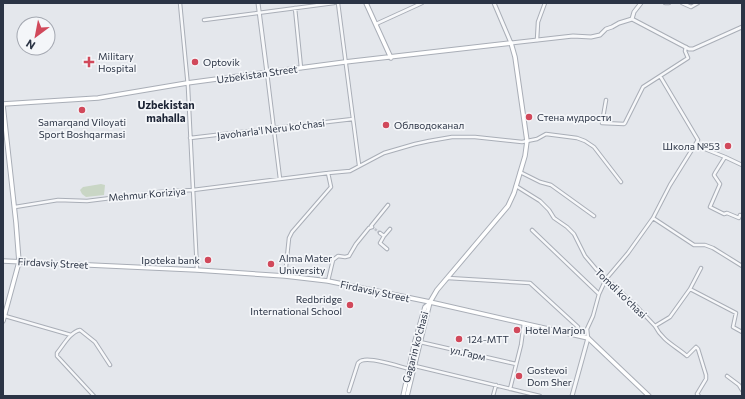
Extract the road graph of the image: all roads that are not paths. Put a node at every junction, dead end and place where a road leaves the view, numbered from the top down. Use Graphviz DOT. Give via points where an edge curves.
graph roads {
  1 [pos="180,3"];
  2 [pos="258,3"];
  3 [pos="334,3"];
  4 [pos="338,3"];
  5 [pos="366,3"];
  6 [pos="422,3"];
  7 [pos="494,3"];
  8 [pos="545,3"];
  9 [pos="642,3"];
  10 [pos="665,3"];
  11 [pos="669,3"];
  12 [pos="682,3"];
  13 [pos="698,3"];
  14 [pos="295,8"];
  15 [pos="259,13"];
  16 [pos="204,20"];
  17 [pos="632,20"];
  18 [pos="376,24"];
  19 [pos="742,27"];
  20 [pos="537,40"];
  21 [pos="511,43"];
  22 [pos="686,47"];
  23 [pos="391,58"];
  24 [pos="345,62"];
  25 [pos="301,68"];
  26 [pos="267,73"];
  27 [pos="660,76"];
  28 [pos="187,83"];
  29 [pos="606,100"];
  30 [pos="3,104"];
  31 [pos="353,119"];
  32 [pos="273,128"];
  33 [pos="190,138"];
  34 [pos="527,141"];
  35 [pos="695,145"];
  36 [pos="725,157"];
  37 [pos="742,165"];
  38 [pos="359,166"];
  39 [pos="520,171"];
  40 [pos="328,173"];
  41 [pos="280,179"];
  42 [pos="621,182"];
  43 [pos="516,186"];
  44 [pos="193,190"];
  45 [pos="388,205"];
  46 [pos="15,207"];
  47 [pos="594,216"];
  48 [pos="742,216"];
  49 [pos="653,218"];
  50 [pos="390,229"];
  51 [pos="532,230"];
  52 [pos="380,233"];
  53 [pos="384,236"];
  54 [pos="387,249"];
  55 [pos="3,261"];
  56 [pos="19,262"];
  57 [pos="742,266"];
  58 [pos="701,268"];
  59 [pos="197,270"];
  60 [pos="285,276"];
  61 [pos="448,278"];
  62 [pos="606,279"];
  63 [pos="328,281"];
  64 [pos="690,289"];
  65 [pos="599,294"];
  66 [pos="430,302"];
  67 [pos="4,316"];
  68 [pos="3,321"];
  69 [pos="524,323"];
  70 [pos="655,326"];
  71 [pos="742,332"];
  72 [pos="72,335"];
  73 [pos="576,335"];
  74 [pos="588,338"];
  75 [pos="420,342"];
  76 [pos="516,364"];
  77 [pos="110,365"];
  78 [pos="414,366"];
  79 [pos="409,369"];
  80 [pos="727,376"];
  81 [pos="496,385"];
  82 [pos="510,389"];
  83 [pos="742,390"];
  84 [pos="349,391"];
  85 [pos="94,396"];
  86 [pos="403,396"];
  87 [pos="408,396"];
  88 [pos="493,396"];
  89 [pos="540,396"];
  90 [pos="572,396"];
  91 [pos="649,396"];
  92 [pos="699,396"];
  1 -- 28 [label="street"];
  2 -- 15 [label="street"];
  3 -- 14 [label="street"];
  4 -- 24 [label="street"];
  5 -- 18 [label="main road"];
  6 -- 18 [label="street"];
  7 -- 21 [label="street"];
  8 -- 20 [label="street" via="538,22"];
  9 -- 17 [label="street" via="634,12"];
  10 -- 11 [label="street"];
  12 -- 13 [label="street" via="691,7"];
  14 -- 15 [label="street"];
  14 -- 25 [label="street"];
  15 -- 16 [label="street"];
  15 -- 26 [label="street"];
  17 -- 20 [label="street" via="619,23 600,35 591,37"];
  17 -- 22 [label="street"];
  18 -- 23 [label="main road"];
  19 -- 22 [label="street" via="697,48"];
  20 -- 21 [label="street"];
  21 -- 23 [label="main road, Uzbekistan Street"];
  21 -- 34 [label="main road"];
  22 -- 27 [label="street" via="688,58"];
  23 -- 24 [label="main road, Uzbekistan Street"];
  24 -- 25 [label="main road, Uzbekistan Street"];
  24 -- 31 [label="street"];
  25 -- 26 [label="main road, Uzbekistan Street"];
  26 -- 28 [label="main road, Uzbekistan Street"];
  26 -- 32 [label="street"];
  27 -- 29 [label="street" via="643,87 624,124 602,123"];
  27 -- 35 [label="street" via="698,140"];
  28 -- 30 [label="main road, Uzbekistan Street" via="94,98"];
  28 -- 33 [label="street"];
  30 -- 46 [label="main road"];
  31 -- 32 [label="street, Javoharla'l Neru ko'chasi"];
  31 -- 38 [label="street"];
  32 -- 33 [label="street, Javoharla'l Neru ko'chasi"];
  32 -- 41 [label="street"];
  33 -- 44 [label="street"];
  34 -- 38 [label="street, Mehmur Koriziya" via="475,136 452,138 415,144 384,153"];
  34 -- 39 [label="main road"];
  34 -- 42 [label="street" via="546,134 585,141 594,147"];
  35 -- 36 [label="street"];
  35 -- 49 [label="street"];
  36 -- 37 [label="street"];
  36 -- 48 [label="street" via="714,175 720,184 710,207 724,214 739,218"];
  38 -- 40 [label="street, Mehmur Koriziya" via="350,171"];
  39 -- 43 [label="main road"];
  39 -- 47 [label="street" via="551,185"];
  40 -- 41 [label="street, Mehmur Koriziya"];
  40 -- 60 [label="street" via="331,187 289,238"];
  41 -- 44 [label="street, Mehmur Koriziya"];
  43 -- 61 [label="main road" via="508,206"];
  43 -- 62 [label="street, Tomdi ko'chasi" via="540,201 554,218 574,234 585,256"];
  44 -- 46 [label="street, Mehmur Koriziya" via="87,201 58,200"];
  44 -- 59 [label="street"];
  45 -- 63 [label="street" via="349,256 338,256 333,260"];
  46 -- 56 [label="main road"];
  49 -- 57 [label="street" via="694,245 713,248"];
  49 -- 62 [label="street"];
  50 -- 53 [label="street"];
  51 -- 65 [label="street"];
  52 -- 53 [label="street"];
  53 -- 54 [label="street" via="380,243"];
  55 -- 56 [label="main road, Firdavsiy Street"];
  56 -- 59 [label="main road, Firdavsiy Street"];
  56 -- 67 [label="main road"];
  58 -- 64 [label="street, Tomdi ko'chasi"];
  59 -- 60 [label="main road, Firdavsiy Street"];
  60 -- 63 [label="main road, Firdavsiy Street"];
  61 -- 66 [label="main road"];
  61 -- 73 [label="street" via="530,283 578,327"];
  62 -- 65 [label="street"];
  62 -- 70 [label="street, Tomdi ko'chasi"];
  63 -- 66 [label="main road, Firdavsiy Street"];
  64 -- 70 [label="street, Tomdi ko'chasi" via="670,317"];
  64 -- 71 [label="street" via="736,313 733,327"];
  65 -- 74 [label="street" via="587,329"];
  66 -- 69 [label="main road, Firdavsiy Street"];
  66 -- 75 [label="main road"];
  66 -- 79 [label="main road, Gagarin ko'chasi" via="425,307"];
  67 -- 68 [label="main road"];
  67 -- 72 [label="street"];
  69 -- 73 [label="main road, Firdavsiy Street"];
  69 -- 76 [label="street"];
  70 -- 92 [label="street" via="665,340 687,356 696,347 698,349 706,375"];
  72 -- 77 [label="street" via="77,330 82,331 95,342"];
  72 -- 85 [label="street" via="57,356"];
  73 -- 74 [label="main road, Firdavsiy Street"];
  74 -- 90 [label="street"];
  74 -- 91 [label="main road, Firdavsiy Street"];
  75 -- 76 [label="street, ул.Гарм"];
  75 -- 78 [label="main road"];
  76 -- 82 [label="street"];
  78 -- 81 [label="street"];
  78 -- 87 [label="main road"];
  79 -- 84 [label="street" via="362,360 358,363"];
  79 -- 86 [label="main road, Gagarin ko'chasi"];
  80 -- 83 [label="street"];
  81 -- 82 [label="street"];
  81 -- 88 [label="street"];
  82 -- 89 [label="street"];
}
